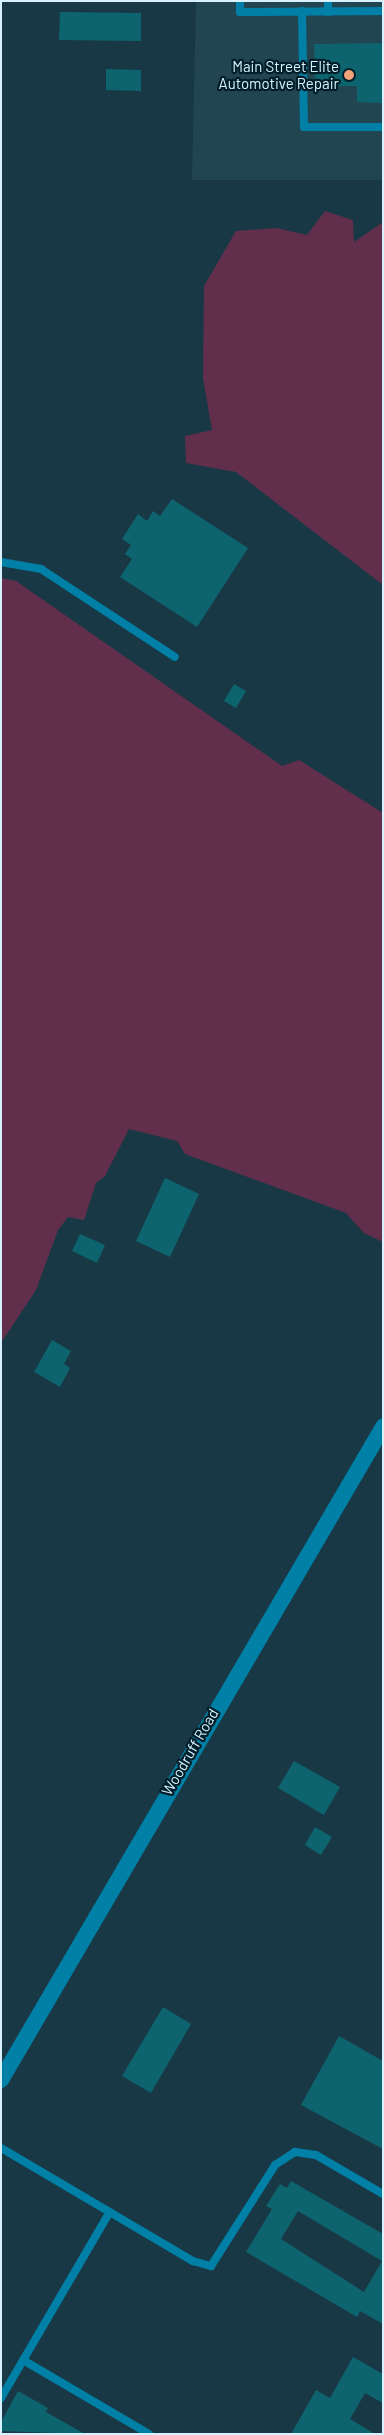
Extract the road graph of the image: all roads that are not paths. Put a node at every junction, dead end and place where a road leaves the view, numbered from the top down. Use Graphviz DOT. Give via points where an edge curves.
graph roads {
  1 [pos="240,1"];
  2 [pos="328,1"];
  3 [pos="302,12"];
  4 [pos="328,12"];
  5 [pos="383,12"];
  6 [pos="383,127"];
  7 [pos="1,562"];
  8 [pos="175,657"];
  9 [pos="383,1427"];
  10 [pos="1,2080"];
  11 [pos="1,2148"];
  12 [pos="383,2194"];
  13 [pos="109,2213"];
  14 [pos="23,2360"];
  15 [pos="1,2398"];
  16 [pos="149,2434"];
  1 -- 3 [label="lane" via="240,12"];
  2 -- 4 [label="lane"];
  3 -- 4 [label="lane"];
  3 -- 6 [label="lane" via="304,127"];
  4 -- 5 [label="lane"];
  7 -- 8 [label="lane" via="41,569"];
  9 -- 10 [label="street, Woodruff Road"];
  11 -- 13 [label="lane"];
  12 -- 13 [label="lane" via="316,2155 295,2152 276,2165 211,2266 193,2261"];
  13 -- 14 [label="lane"];
  14 -- 15 [label="lane"];
  14 -- 16 [label="lane"];
}
